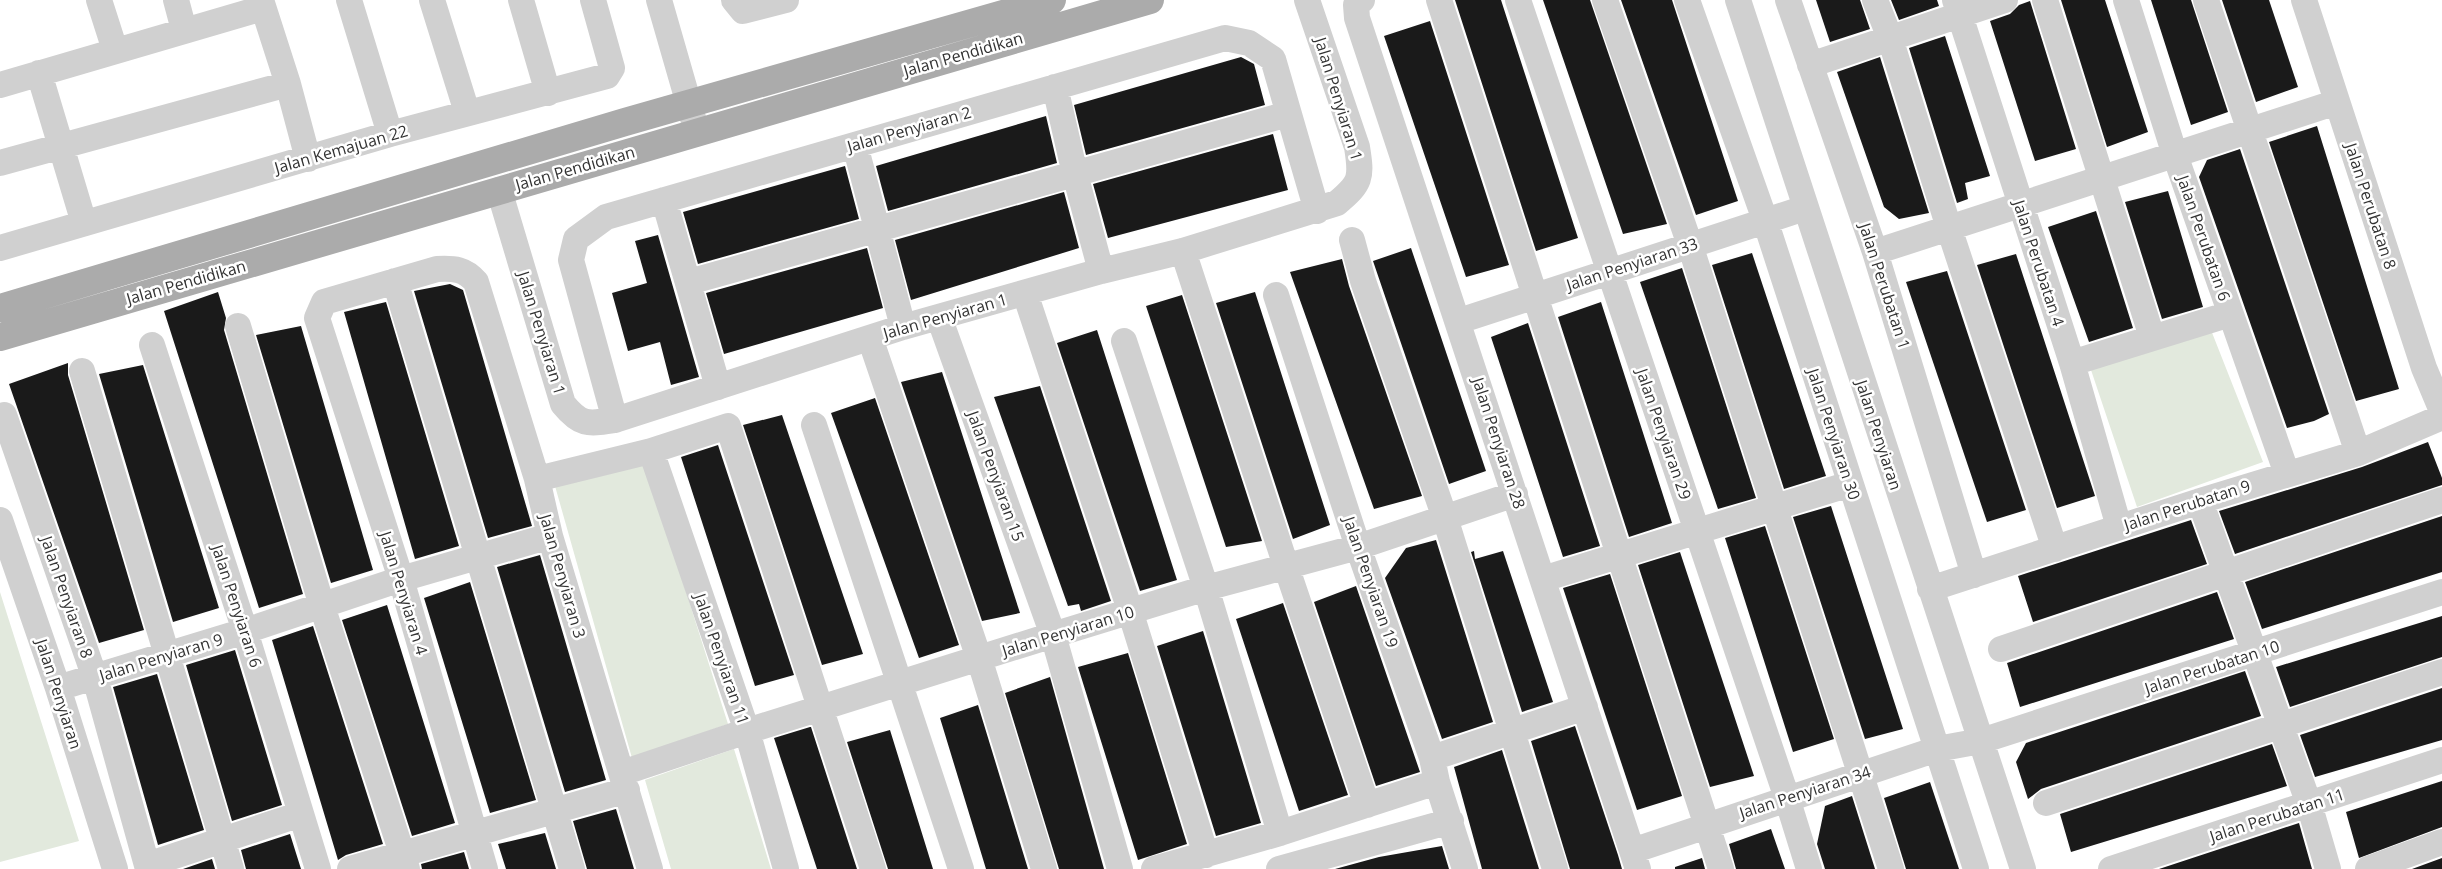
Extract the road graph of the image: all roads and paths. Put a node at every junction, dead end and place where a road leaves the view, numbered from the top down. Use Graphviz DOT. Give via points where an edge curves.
graph roads {
  1 [pos="99,0"];
  2 [pos="176,0"];
  3 [pos="350,0"];
  4 [pos="432,0"];
  5 [pos="521,0"];
  6 [pos="592,0"];
  7 [pos="659,0"];
  8 [pos="734,0"];
  9 [pos="786,0"];
  10 [pos="1052,0"];
  11 [pos="1150,0"];
  12 [pos="1307,0"];
  13 [pos="1439,0"];
  14 [pos="1518,0"];
  15 [pos="1605,0"];
  16 [pos="1687,0"];
  17 [pos="1738,0"];
  18 [pos="1788,0"];
  19 [pos="1875,0"];
  20 [pos="2005,0"];
  21 [pos="2045,0"];
  22 [pos="2126,0"];
  23 [pos="2206,0"];
  24 [pos="2304,0"];
  25 [pos="262,4"];
  26 [pos="1957,7"];
  27 [pos="1360,9"];
  28 [pos="184,30"];
  29 [pos="1890,38"];
  30 [pos="115,50"];
  31 [pos="1810,65"];
  32 [pos="39,73"];
  33 [pos="288,84"];
  34 [pos="0,86"];
  35 [pos="1055,87"];
  36 [pos="548,93"];
  37 [pos="2337,102"];
  38 [pos="689,104"];
  39 [pos="467,112"];
  40 [pos="1288,114"];
  41 [pos="2252,131"];
  42 [pos="697,132"];
  43 [pos="390,134"];
  44 [pos="855,145"];
  45 [pos="60,146"];
  46 [pos="2175,155"];
  47 [pos="308,159"];
  48 [pos="0,163"];
  49 [pos="1075,174"];
  50 [pos="2103,179"];
  51 [pos="499,190"];
  52 [pos="664,200"];
  53 [pos="2020,205"];
  54 [pos="1805,208"];
  55 [pos="1317,211"];
  56 [pos="1765,220"];
  57 [pos="84,223"];
  58 [pos="1949,228"];
  59 [pos="877,231"];
  60 [pos="1352,240"];
  61 [pos="1690,245"];
  62 [pos="0,248"];
  63 [pos="1183,251"];
  64 [pos="1875,252"];
  65 [pos="1102,271"];
  66 [pos="1609,271"];
  67 [pos="395,282"];
  68 [pos="689,282"];
  69 [pos="1025,293"];
  70 [pos="1276,295"];
  71 [pos="1535,296"];
  72 [pos="0,308"];
  73 [pos="89,311"];
  74 [pos="2230,314"];
  75 [pos="939,317"];
  76 [pos="1459,321"];
  77 [pos="238,326"];
  78 [pos="903,327"];
  79 [pos="0,337"];
  80 [pos="2152,337"];
  81 [pos="870,338"];
  82 [pos="1124,341"];
  83 [pos="152,345"];
  84 [pos="0,357"];
  85 [pos="2072,362"];
  86 [pos="82,371"];
  87 [pos="718,387"];
  88 [pos="2442,411"];
  89 [pos="4,414"];
  90 [pos="2442,417"];
  91 [pos="614,420"];
  92 [pos="814,425"];
  93 [pos="651,451"];
  94 [pos="2358,453"];
  95 [pos="2287,474"];
  96 [pos="537,478"];
  97 [pos="1850,484"];
  98 [pos="1516,494"];
  99 [pos="2200,500"];
  100 [pos="2442,500"];
  101 [pos="1774,508"];
  102 [pos="1444,518"];
  103 [pos="0,520"];
  104 [pos="2119,527"];
  105 [pos="1698,532"];
  106 [pos="550,536"];
  107 [pos="1358,547"];
  108 [pos="2055,549"];
  109 [pos="1621,555"];
  110 [pos="478,557"];
  111 [pos="1286,566"];
  112 [pos="1974,575"];
  113 [pos="2226,575"];
  114 [pos="401,579"];
  115 [pos="1543,579"];
  116 [pos="1206,588"];
  117 [pos="1930,589"];
  118 [pos="2442,592"];
  119 [pos="322,606"];
  120 [pos="1130,612"];
  121 [pos="245,631"];
  122 [pos="1053,635"];
  123 [pos="2001,650"];
  124 [pos="2254,654"];
  125 [pos="167,656"];
  126 [pos="979,658"];
  127 [pos="2442,672"];
  128 [pos="95,678"];
  129 [pos="898,683"];
  130 [pos="58,688"];
  131 [pos="1585,707"];
  132 [pos="820,708"];
  133 [pos="2280,725"];
  134 [pos="747,730"];
  135 [pos="1513,732"];
  136 [pos="1981,741"];
  137 [pos="1937,749"];
  138 [pos="2442,760"];
  139 [pos="1434,770"];
  140 [pos="1860,774"];
  141 [pos="624,782"];
  142 [pos="1787,798"];
  143 [pos="2046,803"];
  144 [pos="2309,804"];
  145 [pos="1367,805"];
  146 [pos="554,811"];
  147 [pos="301,814"];
  148 [pos="1451,821"];
  149 [pos="1707,826"];
  150 [pos="475,833"];
  151 [pos="1280,834"];
  152 [pos="222,839"];
  153 [pos="2442,842"];
  154 [pos="1206,854"];
  155 [pos="1635,860"];
  156 [pos="405,862"];
  157 [pos="147,867"];
  158 [pos="1289,867"];
  159 [pos="115,869"];
  160 [pos="231,869"];
  161 [pos="318,869"];
  162 [pos="350,869"];
  163 [pos="485,869"];
  164 [pos="572,869"];
  165 [pos="650,869"];
  166 [pos="786,869"];
  167 [pos="873,869"];
  168 [pos="961,869"];
  169 [pos="1044,869"];
  170 [pos="1120,869"];
  171 [pos="1154,869"];
  172 [pos="1465,869"];
  173 [pos="1555,869"];
  174 [pos="1721,869"];
  175 [pos="1809,869"];
  176 [pos="1891,869"];
  177 [pos="1976,869"];
  178 [pos="2023,869"];
  179 [pos="2112,869"];
  180 [pos="2328,869"];
  181 [pos="2368,869"];
  1 -- 30 [label="street"];
  2 -- 28 [label="street"];
  3 -- 43 [label="street"];
  4 -- 39 [label="street"];
  5 -- 36 [label="street"];
  6 -- 36 [label="street, Jalan Kemajuan 22" via="612,68 607,76"];
  7 -- 38 [label="street"];
  8 -- 9 [label="street" via="743,11"];
  10 -- 38 [label="main road, Jalan Pendidikan"];
  11 -- 42 [label="main road, Jalan Pendidikan"];
  12 -- 55 [label="street, Jalan Penyiaran 1" via="1357,147 1360,170 1355,188 1337,203"];
  13 -- 71 [label="street"];
  14 -- 66 [label="street, Jalan Penyiaran 29"];
  15 -- 61 [label="street"];
  16 -- 56 [label="street, Jalan Penyiaran 30"];
  17 -- 54 [label="street, Jalan Penyiaran"];
  18 -- 31 [label="street, Jalan Perubatan 1"];
  19 -- 29 [label="street"];
  20 -- 26 [label="street"];
  21 -- 50 [label="street"];
  22 -- 46 [label="street, Jalan Perubatan 6"];
  23 -- 41 [label="street"];
  24 -- 37 [label="street, Jalan Perubatan 8"];
  25 -- 28 [label="street"];
  25 -- 33 [label="street"];
  26 -- 29 [label="street"];
  26 -- 53 [label="street, Jalan Perubatan 4"];
  27 -- 76 [label="street, Jalan Penyiaran 28"];
  28 -- 30 [label="street"];
  29 -- 31 [label="street"];
  29 -- 58 [label="street"];
  30 -- 32 [label="street"];
  31 -- 64 [label="street, Jalan Perubatan 1"];
  32 -- 34 [label="street"];
  32 -- 45 [label="street"];
  33 -- 45 [label="street"];
  33 -- 47 [label="street"];
  35 -- 40 [label="street, Jalan Penyiaran 2" via="1225,38 1249,42 1272,59"];
  35 -- 44 [label="street, Jalan Penyiaran 2"];
  35 -- 49 [label="street"];
  36 -- 39 [label="street, Jalan Kemajuan 22"];
  37 -- 41 [label="street"];
  37 -- 88 [label="street, Jalan Perubatan 8" via="2424,368"];
  38 -- 42 [label="street"];
  38 -- 72 [label="main road, Jalan Pendidikan"];
  39 -- 43 [label="street, Jalan Kemajuan 22"];
  40 -- 49 [label="street"];
  40 -- 55 [label="street, Jalan Penyiaran 2"];
  41 -- 46 [label="street"];
  41 -- 94 [label="street"];
  42 -- 51 [label="main road, Jalan Pendidikan"];
  43 -- 47 [label="street, Jalan Kemajuan 22"];
  44 -- 52 [label="street, Jalan Penyiaran 2"];
  44 -- 59 [label="street"];
  45 -- 48 [label="street"];
  45 -- 57 [label="street"];
  46 -- 50 [label="street"];
  46 -- 74 [label="street, Jalan Perubatan 6"];
  47 -- 57 [label="street, Jalan Kemajuan 22"];
  49 -- 59 [label="street"];
  49 -- 65 [label="street"];
  50 -- 53 [label="street"];
  50 -- 80 [label="street"];
  51 -- 73 [label="main road, Jalan Pendidikan"];
  51 -- 91 [label="street, Jalan Penyiaran 1" via="563,404 574,419 588,424"];
  52 -- 68 [label="street"];
  52 -- 91 [label="street, Jalan Penyiaran 2" via="606,217 576,238 571,260"];
  53 -- 58 [label="street"];
  53 -- 85 [label="street, Jalan Perubatan 4"];
  54 -- 56 [label="street, Jalan Penyiaran 33"];
  54 -- 117 [label="street, Jalan Penyiaran"];
  55 -- 63 [label="street, Jalan Penyiaran 1"];
  56 -- 61 [label="street, Jalan Penyiaran 33"];
  56 -- 97 [label="street, Jalan Penyiaran 30"];
  57 -- 62 [label="street, Jalan Kemajuan 22"];
  58 -- 64 [label="street"];
  58 -- 108 [label="street"];
  59 -- 68 [label="street"];
  59 -- 78 [label="street"];
  60 -- 102 [label="street"];
  61 -- 66 [label="street, Jalan Penyiaran 33"];
  61 -- 101 [label="street"];
  63 -- 65 [label="street, Jalan Penyiaran 1"];
  63 -- 111 [label="street"];
  64 -- 112 [label="street, Jalan Perubatan 1"];
  65 -- 69 [label="street, Jalan Penyiaran 1"];
  66 -- 71 [label="street, Jalan Penyiaran 33"];
  66 -- 105 [label="street, Jalan Penyiaran 29"];
  67 -- 96 [label="street, Jalan Penyiaran 3" via="437,269 456,268 476,282"];
  67 -- 110 [label="street"];
  67 -- 114 [label="street, Jalan Penyiaran 4" via="324,302 317,318"];
  68 -- 87 [label="street"];
  69 -- 75 [label="street, Jalan Penyiaran 1"];
  69 -- 120 [label="street"];
  70 -- 107 [label="street, Jalan Penyiaran 19"];
  71 -- 76 [label="street, Jalan Penyiaran 33"];
  71 -- 109 [label="street"];
  73 -- 79 [label="main road, Jalan Pendidikan"];
  73 -- 84 [label="main road"];
  74 -- 80 [label="street"];
  74 -- 95 [label="street, Jalan Perubatan 6"];
  75 -- 78 [label="street, Jalan Penyiaran 1"];
  75 -- 122 [label="street, Jalan Penyiaran 15"];
  76 -- 98 [label="street, Jalan Penyiaran 28"];
  77 -- 119 [label="street"];
  78 -- 81 [label="street, Jalan Penyiaran 1"];
  80 -- 85 [label="street"];
  81 -- 87 [label="street, Jalan Penyiaran 1"];
  81 -- 126 [label="street"];
  82 -- 116 [label="street"];
  83 -- 121 [label="street, Jalan Penyiaran 6"];
  85 -- 104 [label="street, Jalan Perubatan 4"];
  86 -- 125 [label="street"];
  87 -- 91 [label="street, Jalan Penyiaran 1"];
  89 -- 128 [label="street, Jalan Penyiaran 8"];
  90 -- 94 [label="street, Jalan Perubatan 9"];
  92 -- 129 [label="street"];
  93 -- 96 [label="street"];
  93 -- 132 [label="street" via="728,426"];
  93 -- 134 [label="street, Jalan Penyiaran 11"];
  94 -- 95 [label="street, Jalan Perubatan 9"];
  95 -- 99 [label="street, Jalan Perubatan 9"];
  96 -- 106 [label="street, Jalan Penyiaran 3"];
  97 -- 101 [label="street"];
  97 -- 137 [label="street, Jalan Penyiaran 30"];
  98 -- 102 [label="street, Jalan Penyiaran 10"];
  98 -- 115 [label="street, Jalan Penyiaran 28"];
  99 -- 104 [label="street, Jalan Perubatan 9"];
  99 -- 113 [label="street"];
  100 -- 113 [label="street"];
  101 -- 105 [label="street"];
  101 -- 140 [label="street"];
  102 -- 107 [label="street, Jalan Penyiaran 10"];
  102 -- 135 [label="street"];
  103 -- 130 [label="street, Jalan Penyiaran"];
  104 -- 108 [label="street, Jalan Perubatan 9"];
  105 -- 109 [label="street"];
  105 -- 142 [label="street, Jalan Penyiaran 29"];
  106 -- 110 [label="street, Jalan Penyiaran 9"];
  106 -- 141 [label="street, Jalan Penyiaran 3"];
  107 -- 111 [label="street, Jalan Penyiaran 10"];
  107 -- 139 [label="street, Jalan Penyiaran 19"];
  108 -- 112 [label="street, Jalan Perubatan 9"];
  109 -- 115 [label="street"];
  109 -- 149 [label="street"];
  110 -- 114 [label="street, Jalan Penyiaran 9"];
  110 -- 146 [label="street"];
  111 -- 116 [label="street, Jalan Penyiaran 10"];
  111 -- 145 [label="street"];
  112 -- 117 [label="street, Jalan Perubatan 9"];
  113 -- 123 [label="street"];
  113 -- 124 [label="street"];
  114 -- 119 [label="street, Jalan Penyiaran 9"];
  114 -- 150 [label="street, Jalan Penyiaran 4"];
  115 -- 131 [label="street, Jalan Penyiaran 28"];
  116 -- 120 [label="street, Jalan Penyiaran 10"];
  116 -- 151 [label="street"];
  117 -- 136 [label="street, Jalan Penyiaran"];
  118 -- 124 [label="street, Jalan Perubatan 10"];
  119 -- 121 [label="street, Jalan Penyiaran 9"];
  119 -- 156 [label="street"];
  120 -- 122 [label="street, Jalan Penyiaran 10"];
  120 -- 154 [label="street"];
  121 -- 125 [label="street, Jalan Penyiaran 9"];
  121 -- 147 [label="street, Jalan Penyiaran 6"];
  122 -- 126 [label="street, Jalan Penyiaran 10"];
  122 -- 170 [label="street, Jalan Penyiaran 15"];
  124 -- 133 [label="street"];
  124 -- 136 [label="street, Jalan Perubatan 10"];
  125 -- 128 [label="street, Jalan Penyiaran 9"];
  125 -- 152 [label="street"];
  126 -- 129 [label="street, Jalan Penyiaran 10"];
  126 -- 169 [label="street"];
  127 -- 133 [label="street"];
  128 -- 130 [label="street, Jalan Penyiaran 9"];
  128 -- 157 [label="street, Jalan Penyiaran 8"];
  129 -- 132 [label="street, Jalan Penyiaran 10"];
  129 -- 168 [label="street"];
  130 -- 159 [label="street, Jalan Penyiaran"];
  131 -- 135 [label="street"];
  131 -- 155 [label="street, Jalan Penyiaran 28"];
  132 -- 134 [label="street, Jalan Penyiaran 10"];
  132 -- 167 [label="street"];
  133 -- 143 [label="street"];
  133 -- 144 [label="street"];
  134 -- 141 [label="street, Jalan Penyiaran 10"];
  134 -- 166 [label="street, Jalan Penyiaran 11"];
  135 -- 139 [label="street"];
  135 -- 173 [label="street"];
  136 -- 137 [label="street, Jalan Penyiaran 34"];
  136 -- 178 [label="street, Jalan Penyiaran"];
  137 -- 140 [label="street, Jalan Penyiaran 34"];
  137 -- 177 [label="street, Jalan Penyiaran 30"];
  138 -- 144 [label="street, Jalan Perubatan 11"];
  139 -- 145 [label="street"];
  139 -- 148 [label="street, Jalan Penyiaran 19"];
  140 -- 142 [label="street, Jalan Penyiaran 34"];
  140 -- 176 [label="street"];
  141 -- 146 [label="street, Jalan Penyiaran 10"];
  141 -- 165 [label="street, Jalan Penyiaran 3"];
  142 -- 149 [label="street, Jalan Penyiaran 34"];
  142 -- 175 [label="street, Jalan Penyiaran 29"];
  144 -- 179 [label="street, Jalan Perubatan 11"];
  144 -- 180 [label="street"];
  145 -- 151 [label="street"];
  146 -- 150 [label="street, Jalan Penyiaran 10"];
  146 -- 164 [label="street"];
  147 -- 152 [label="street"];
  147 -- 161 [label="street, Jalan Penyiaran 6"];
  148 -- 158 [label="street"];
  148 -- 172 [label="street, Jalan Penyiaran 19"];
  149 -- 155 [label="street, Jalan Penyiaran 34"];
  149 -- 174 [label="street"];
  150 -- 156 [label="street, Jalan Penyiaran 10"];
  150 -- 163 [label="street, Jalan Penyiaran 4"];
  151 -- 154 [label="street"];
  152 -- 157 [label="street"];
  152 -- 160 [label="street"];
  153 -- 181 [label="street"];
  154 -- 171 [label="street"];
  156 -- 162 [label="street, Jalan Penyiaran 10"];
}
